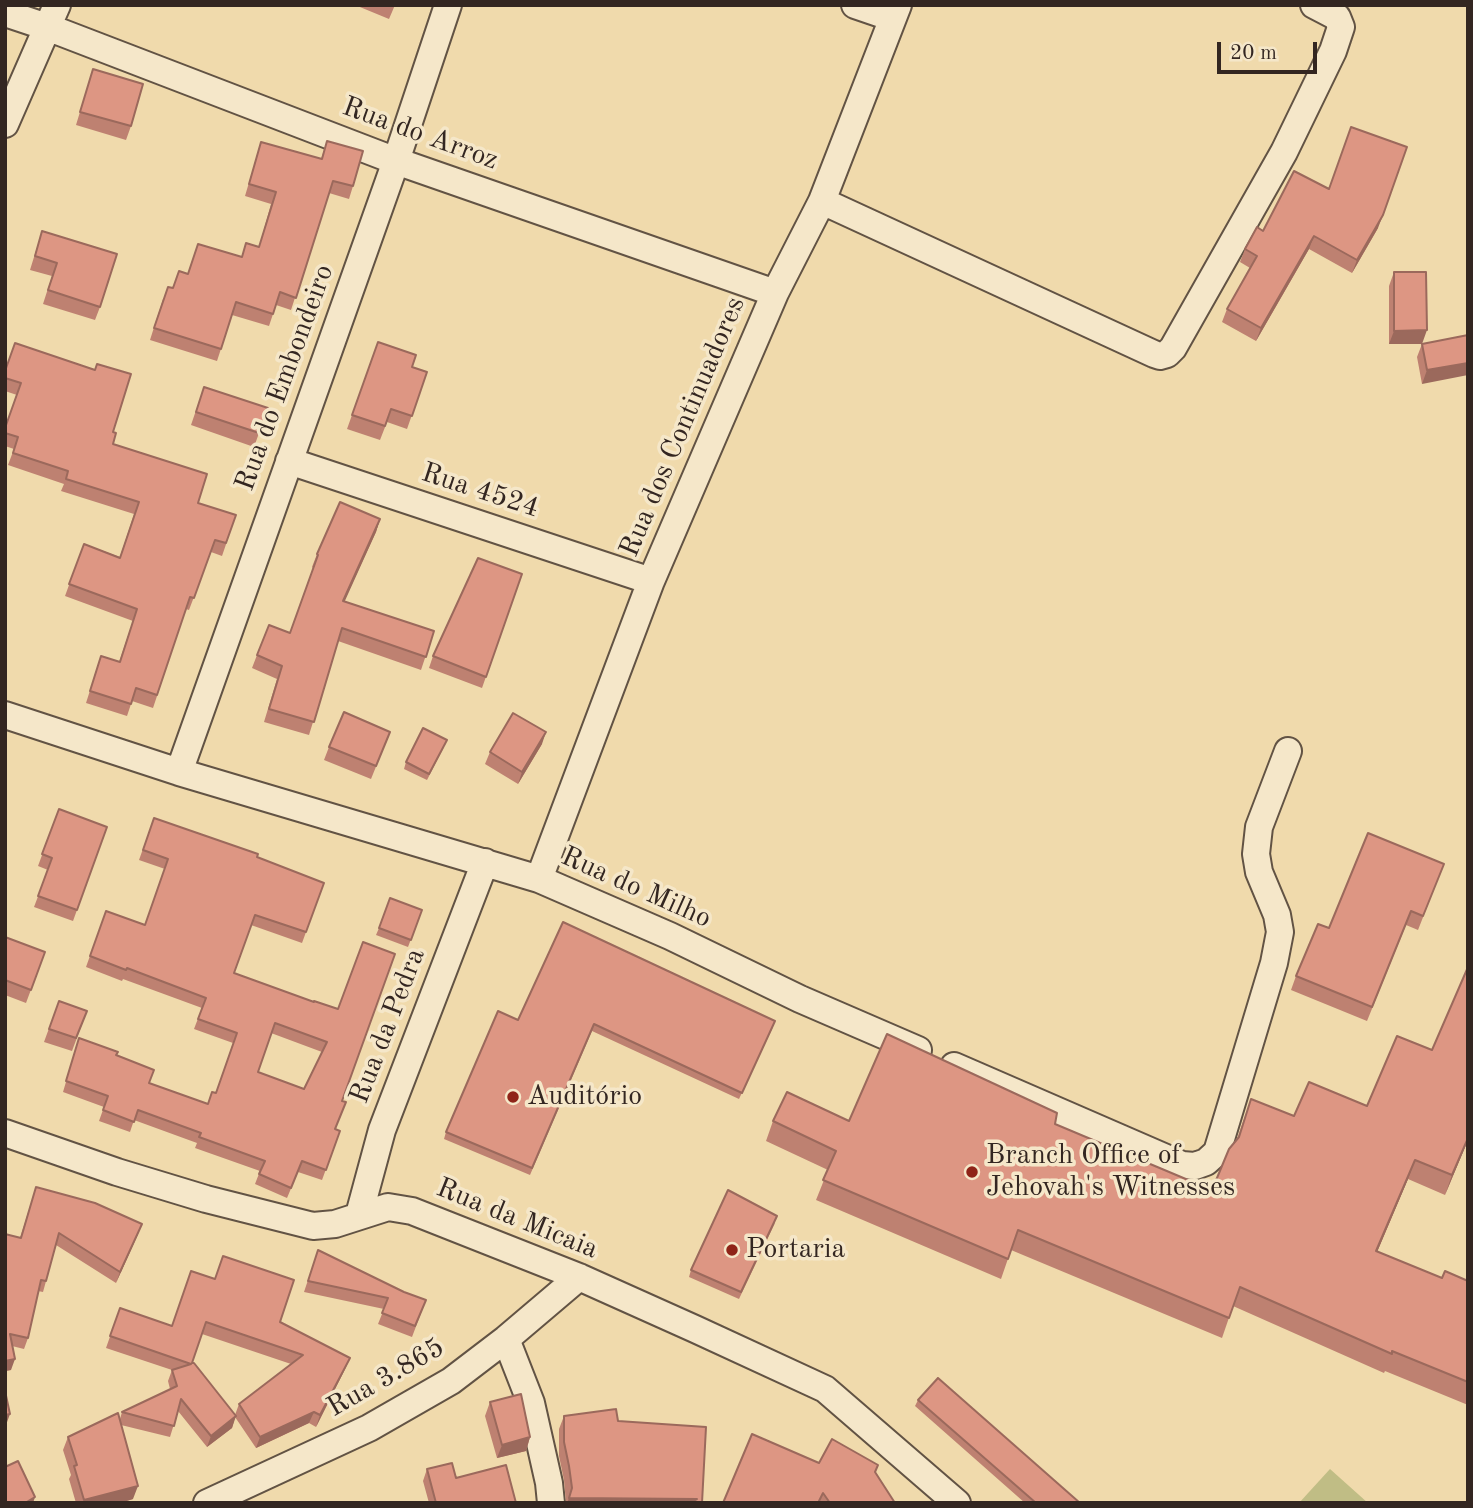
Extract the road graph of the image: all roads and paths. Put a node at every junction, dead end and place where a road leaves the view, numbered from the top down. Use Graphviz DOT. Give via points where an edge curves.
graph roads {
  1 [pos="448,5"];
  2 [pos="855,5"];
  3 [pos="1314,5"];
  4 [pos="896,11"];
  5 [pos="5,13"];
  6 [pos="52,16"];
  7 [pos="5,124"];
  8 [pos="396,161"];
  9 [pos="822,201"];
  10 [pos="775,293"];
  11 [pos="289,461"];
  12 [pos="651,581"];
  13 [pos="5,715"];
  14 [pos="1288,751"];
  15 [pos="179,772"];
  16 [pos="485,862"];
  17 [pos="539,879"];
  18 [pos="5,1133"];
  19 [pos="359,1215"];
  20 [pos="579,1277"];
  21 [pos="506,1339"];
  22 [pos="207,1503"];
  23 [pos="551,1503"];
  24 [pos="957,1503"];
  1 -- 8 [label="street, Rua do Embondeiro"];
  2 -- 4 [label="street"];
  3 -- 9 [label="street" via="1337,17 1341,27 1333,51 1284,152 1167,354 1154,354"];
  4 -- 9 [label="street, Rua dos Continuadores"];
  5 -- 6 [label="street, Rua do Arroz"];
  6 -- 7 [label="street"];
  6 -- 8 [label="street, Rua do Arroz"];
  8 -- 10 [label="street, Rua do Arroz"];
  8 -- 11 [label="street, Rua do Embondeiro"];
  9 -- 10 [label="street, Rua dos Continuadores"];
  10 -- 12 [label="street, Rua dos Continuadores"];
  11 -- 12 [label="street, Rua 4524"];
  11 -- 15 [label="street, Rua do Embondeiro"];
  12 -- 17 [label="street, Rua dos Continuadores"];
  13 -- 15 [label="street, Rua do Milho"];
  14 -- 17 [label="street, Rua do Milho" via="1259,827 1256,854 1280,932 1274,963 1217,1152 1195,1166 1182,1165 800,999"];
  15 -- 16 [label="street, Rua do Milho"];
  16 -- 17 [label="street, Rua do Milho"];
  16 -- 19 [label="street, Rua da Pedra" via="382,1130"];
  18 -- 19 [label="street, Rua da Micaia" via="155,1184 313,1226"];
  19 -- 20 [label="street, Rua da Micaia" via="388,1207 412,1211"];
  20 -- 21 [label="street, Rua 3.865"];
  20 -- 24 [label="street, Rua da Micaia" via="825,1389"];
  21 -- 22 [label="street, Rua 3.865" via="451,1381 369,1428"];
  21 -- 23 [label="street" via="531,1403"];
}
